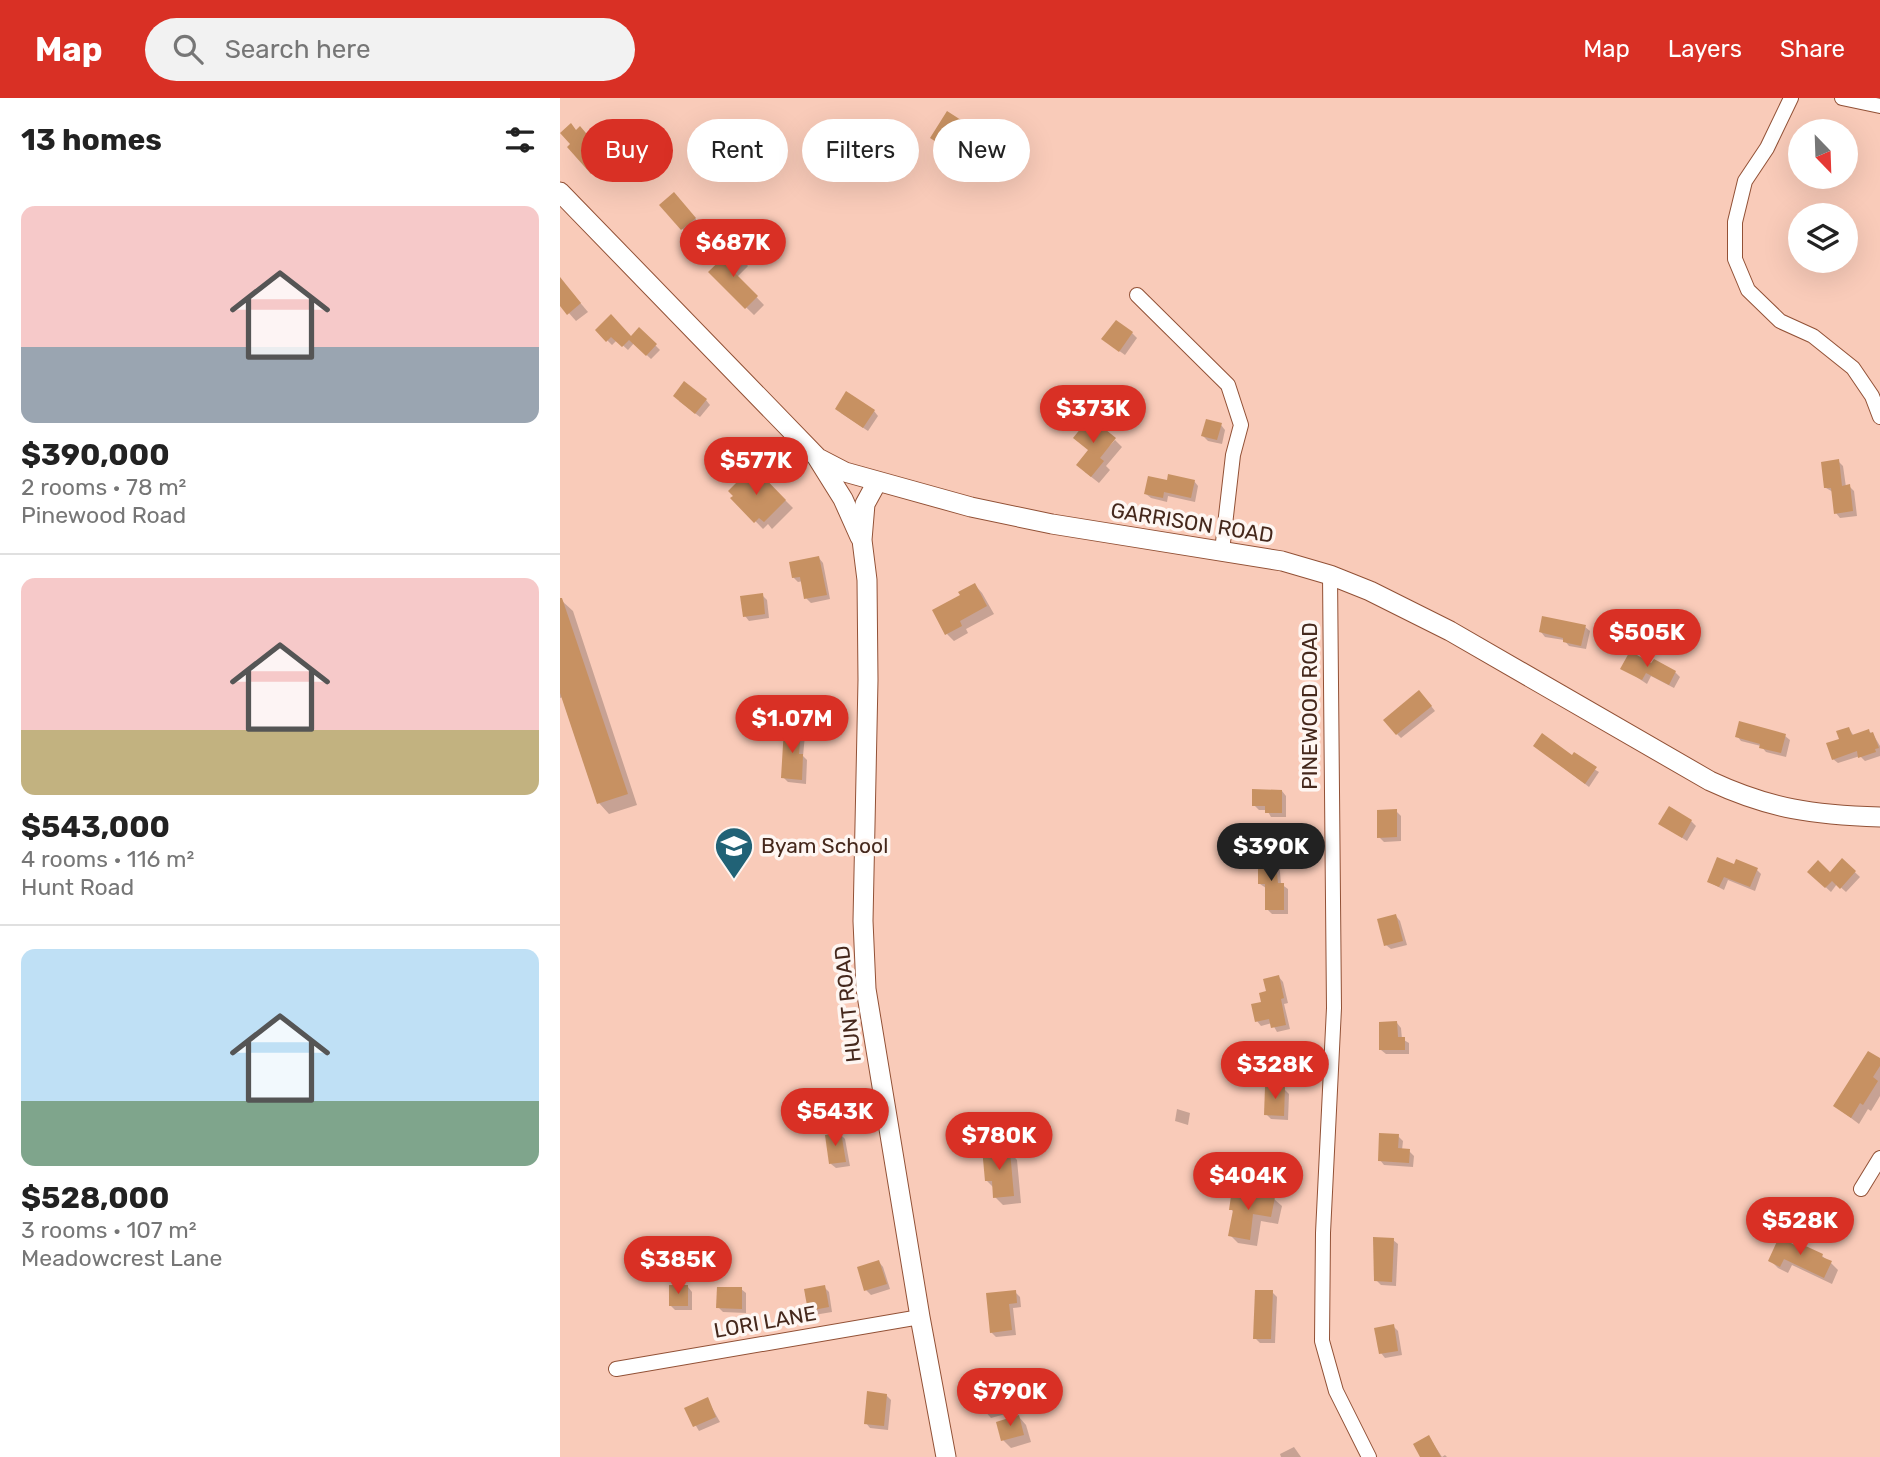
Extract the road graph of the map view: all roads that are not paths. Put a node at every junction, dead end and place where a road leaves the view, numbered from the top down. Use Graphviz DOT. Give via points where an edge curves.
graph roads {
  1 [pos="1791,98"];
  2 [pos="1842,98"];
  3 [pos="1880,106"];
  4 [pos="560,192"];
  5 [pos="1137,295"];
  6 [pos="1880,417"];
  7 [pos="818,458"];
  8 [pos="877,482"];
  9 [pos="862,540"];
  10 [pos="1222,551"];
  11 [pos="1330,575"];
  12 [pos="1880,817"];
  13 [pos="1880,1158"];
  14 [pos="1861,1189"];
  15 [pos="920,1317"];
  16 [pos="616,1369"];
  17 [pos="946,1457"];
  18 [pos="1369,1457"];
  1 -- 6 [label="street" via="1745,181 1735,222 1735,259 1748,290 1780,321 1814,336 1853,368"];
  2 -- 3 [label="street"];
  4 -- 7 [label="street, GARRISON ROAD"];
  5 -- 10 [label="street" via="1228,384 1241,425"];
  7 -- 8 [label="street, GARRISON ROAD"];
  7 -- 9 [label="street, HUNT ROAD"];
  8 -- 9 [label="street, HUNT ROAD" via="864,504"];
  8 -- 10 [label="street, GARRISON ROAD" via="1012,516"];
  9 -- 15 [label="street, HUNT ROAD" via="868,680 866,989"];
  10 -- 11 [label="street, GARRISON ROAD"];
  11 -- 12 [label="street, GARRISON ROAD" via="1450,631 1743,796 1809,813"];
  11 -- 18 [label="street, PINEWOOD ROAD" via="1334,1007 1322,1341 1336,1391"];
  13 -- 14 [label="street"];
  15 -- 16 [label="street, LORI LANE"];
  15 -- 17 [label="street, HUNT ROAD"];
}
